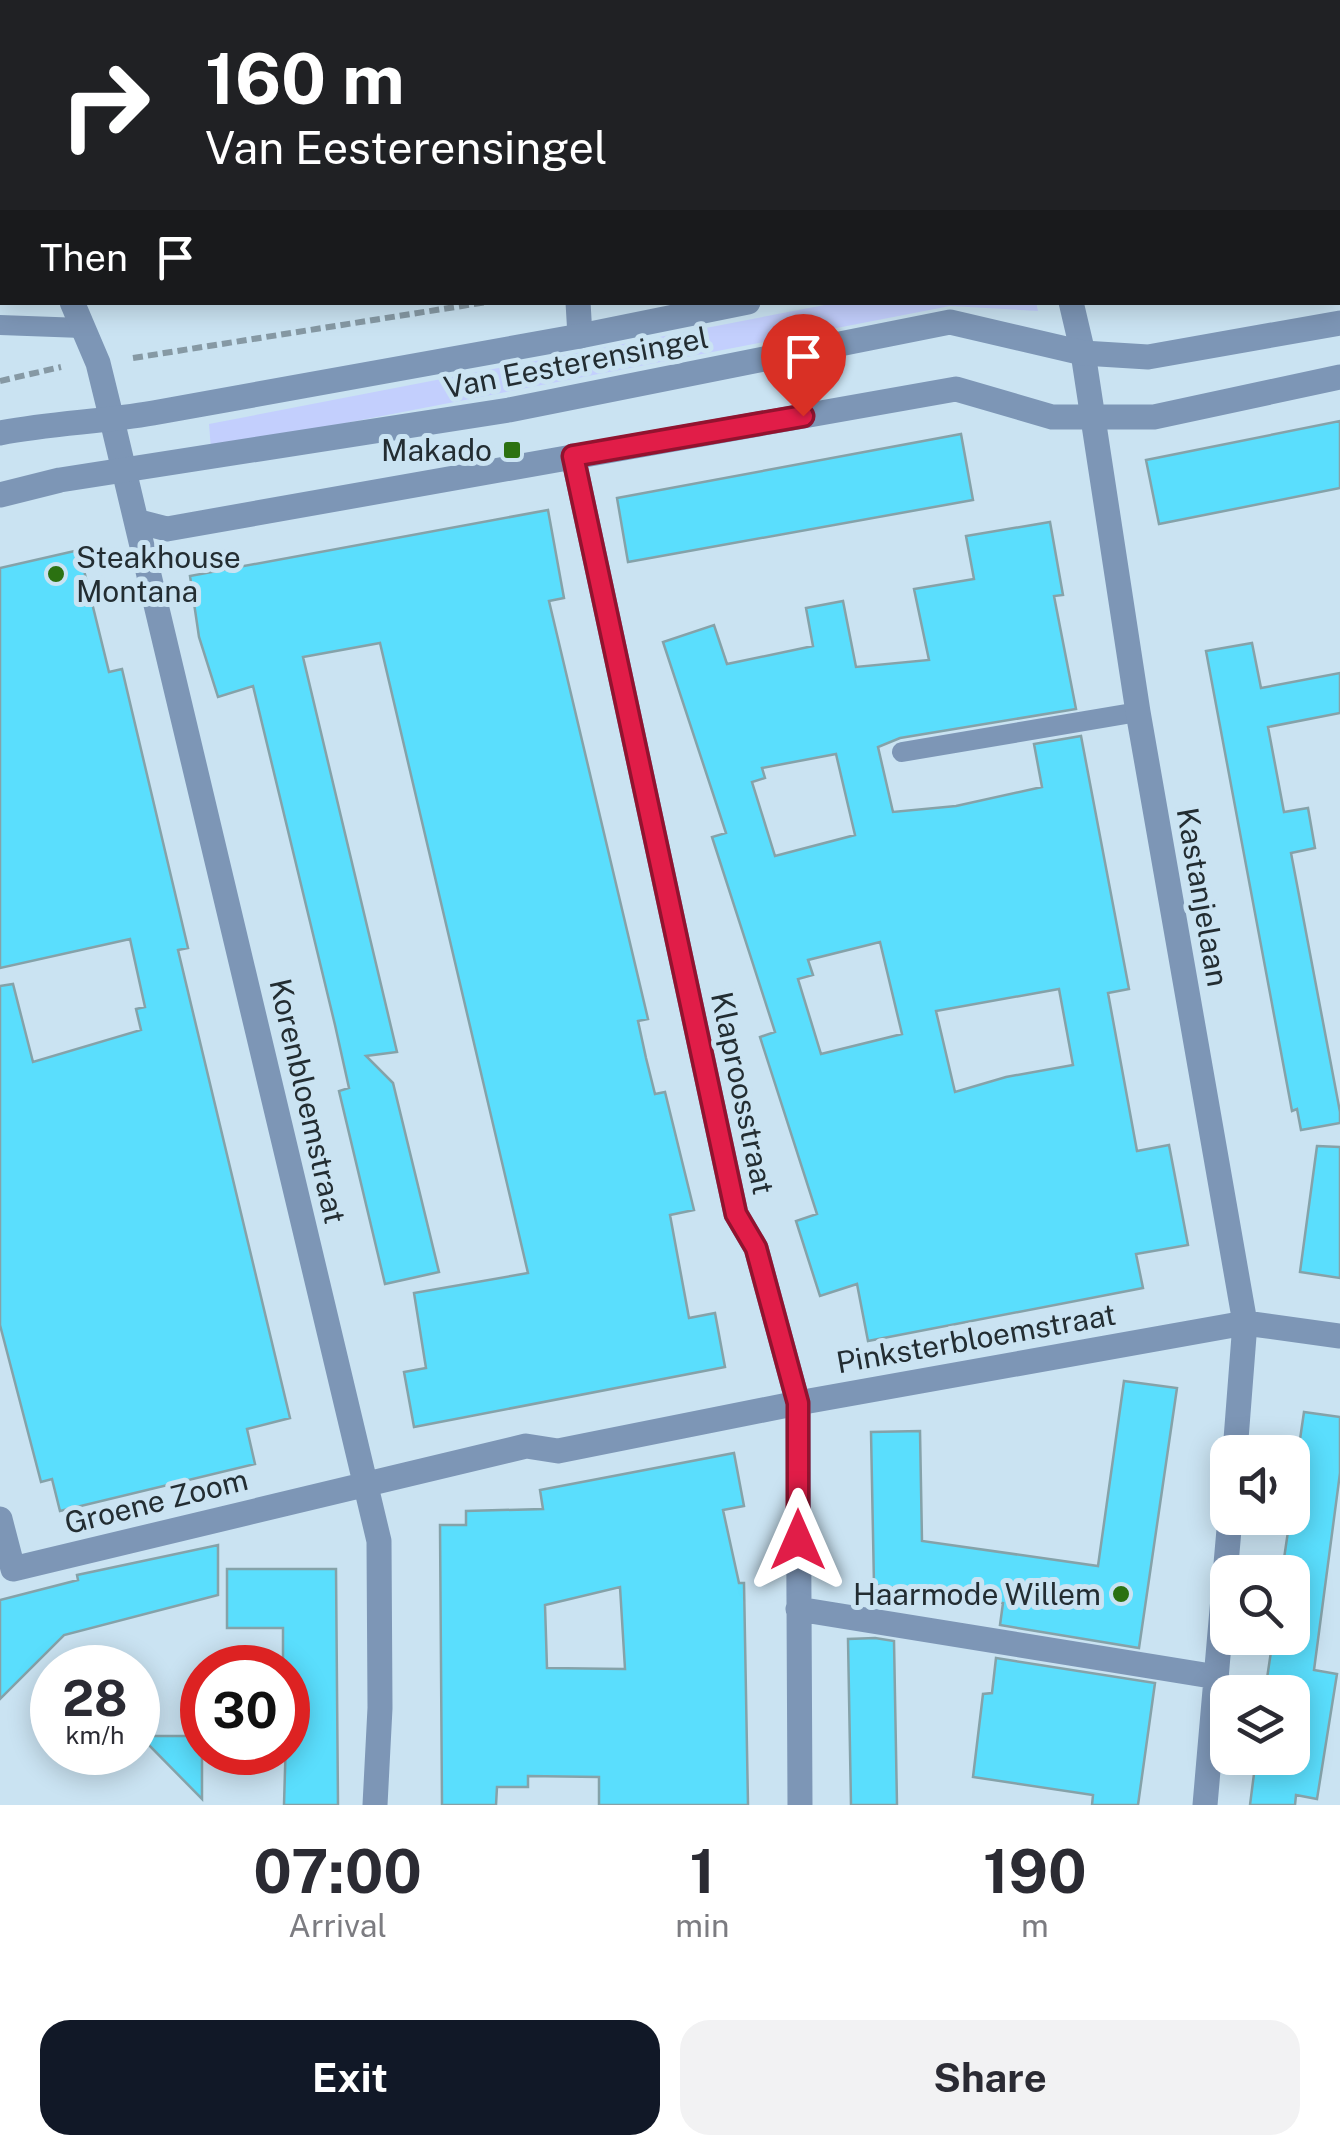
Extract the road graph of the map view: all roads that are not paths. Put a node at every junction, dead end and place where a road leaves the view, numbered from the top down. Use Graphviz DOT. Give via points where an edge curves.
graph roads {
  1 [pos="73,305"];
  2 [pos="578,305"];
  3 [pos="733,305"];
  4 [pos="1071,305"];
  5 [pos="1340,323"];
  6 [pos="0,324"];
  7 [pos="82,328"];
  8 [pos="580,336"];
  9 [pos="1083,353"];
  10 [pos="1340,377"];
  11 [pos="1092,418"];
  12 [pos="112,420"];
  13 [pos="0,433"];
  14 [pos="573,456"];
  15 [pos="123,471"];
  16 [pos="0,495"];
  17 [pos="136,522"];
  18 [pos="1138,712"];
  19 [pos="902,752"];
  20 [pos="1245,1322"];
  21 [pos="1340,1336"];
  22 [pos="798,1403"];
  23 [pos="1236,1435"];
  24 [pos="366,1485"];
  25 [pos="0,1519"];
  26 [pos="1229,1535"];
  27 [pos="798,1609"];
  28 [pos="1218,1675"];
  29 [pos="1210,1676"];
  30 [pos="1210,1756"];
  31 [pos="375,1805"];
  32 [pos="800,1805"];
  33 [pos="1205,1805"];
  1 -- 7 [label="street, Korenbloemstraat"];
  2 -- 8 [label="street"];
  3 -- 8 [label="street, Van Eesterensingel"];
  4 -- 9 [label="street, Kastanjelaan"];
  5 -- 9 [label="street, Van Eesterensingel" via="1148,357"];
  6 -- 7 [label="lane"];
  7 -- 12 [label="street, Korenbloemstraat"];
  8 -- 12 [label="street, Van Eesterensingel"];
  9 -- 11 [label="street, Kastanjelaan"];
  9 -- 15 [label="street, Van Eesterensingel" via="950,322 509,410"];
  10 -- 11 [label="street" via="1154,418"];
  11 -- 14 [label="street" via="1052,417 956,389"];
  11 -- 18 [label="street, Kastanjelaan"];
  12 -- 13 [label="street, Van Eesterensingel"];
  12 -- 15 [label="street, Korenbloemstraat"];
  14 -- 17 [label="street" via="167,529"];
  14 -- 22 [label="street, Klaproosstraat" via="736,1214 756,1248"];
  15 -- 16 [label="street, Van Eesterensingel"];
  15 -- 17 [label="street, Korenbloemstraat"];
  17 -- 24 [label="street, Korenbloemstraat"];
  18 -- 19 [label="lane"];
  18 -- 20 [label="street, Kastanjelaan"];
  20 -- 21 [label="street, Pinksterbloemstraat"];
  20 -- 22 [label="street, Pinksterbloemstraat"];
  20 -- 23 [label="street, Kastanjelaan"];
  22 -- 24 [label="street, Pinksterbloemstraat" via="558,1451 526,1446"];
  22 -- 27 [label="street, Klaproosstraat"];
  24 -- 25 [label="street, Groene Zoom" via="13,1570"];
  24 -- 31 [label="street, Korenbloemstraat" via="379,1541"];
  26 -- 28 [label="street"];
  27 -- 29 [label="street"];
  27 -- 32 [label="street, Klaproosstraat"];
  30 -- 33 [label="street"];
}
